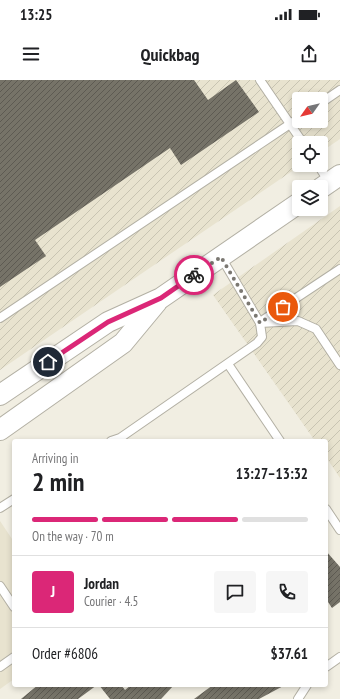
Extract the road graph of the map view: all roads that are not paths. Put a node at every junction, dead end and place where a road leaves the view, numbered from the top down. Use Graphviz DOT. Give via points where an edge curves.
graph roads {
  1 [pos="260,80"];
  2 [pos="340,90"];
  3 [pos="328,98"];
  4 [pos="290,124"];
  5 [pos="298,136"];
  6 [pos="323,172"];
  7 [pos="330,182"];
  8 [pos="292,208"];
  9 [pos="221,257"];
  10 [pos="340,269"];
  11 [pos="161,298"];
  12 [pos="0,318"];
  13 [pos="260,323"];
  14 [pos="228,364"];
  15 [pos="340,365"];
  16 [pos="0,395"];
  17 [pos="0,430"];
  18 [pos="117,439"];
  19 [pos="279,439"];
  20 [pos="12,500"];
  21 [pos="0,508"];
  22 [pos="328,513"];
  23 [pos="340,530"];
  24 [pos="0,586"];
  25 [pos="12,604"];
  26 [pos="340,657"];
  27 [pos="12,658"];
  28 [pos="328,665"];
  29 [pos="0,667"];
  30 [pos="306,687"];
  31 [pos="298,699"];
  1 -- 4 [label="lane"];
  2 -- 3 [label="lane"];
  4 -- 5 [label="lane"];
  4 -- 12 [label="lane"];
  6 -- 7 [label="lane"];
  8 -- 9 [label="street"];
  9 -- 11 [label="street"];
  9 -- 13 [label="lane"];
  10 -- 13 [label="lane"];
  11 -- 16 [label="street" via="108,322"];
  11 -- 17 [label="street" via="123,343"];
  13 -- 14 [label="lane" via="262,337 258,343"];
  13 -- 15 [label="lane" via="298,320 316,329"];
  14 -- 18 [label="lane"];
  14 -- 19 [label="lane"];
  20 -- 21 [label="lane"];
  22 -- 23 [label="lane"];
  24 -- 25 [label="lane"];
  26 -- 28 [label="lane"];
  27 -- 29 [label="lane"];
  30 -- 31 [label="lane"];
}
